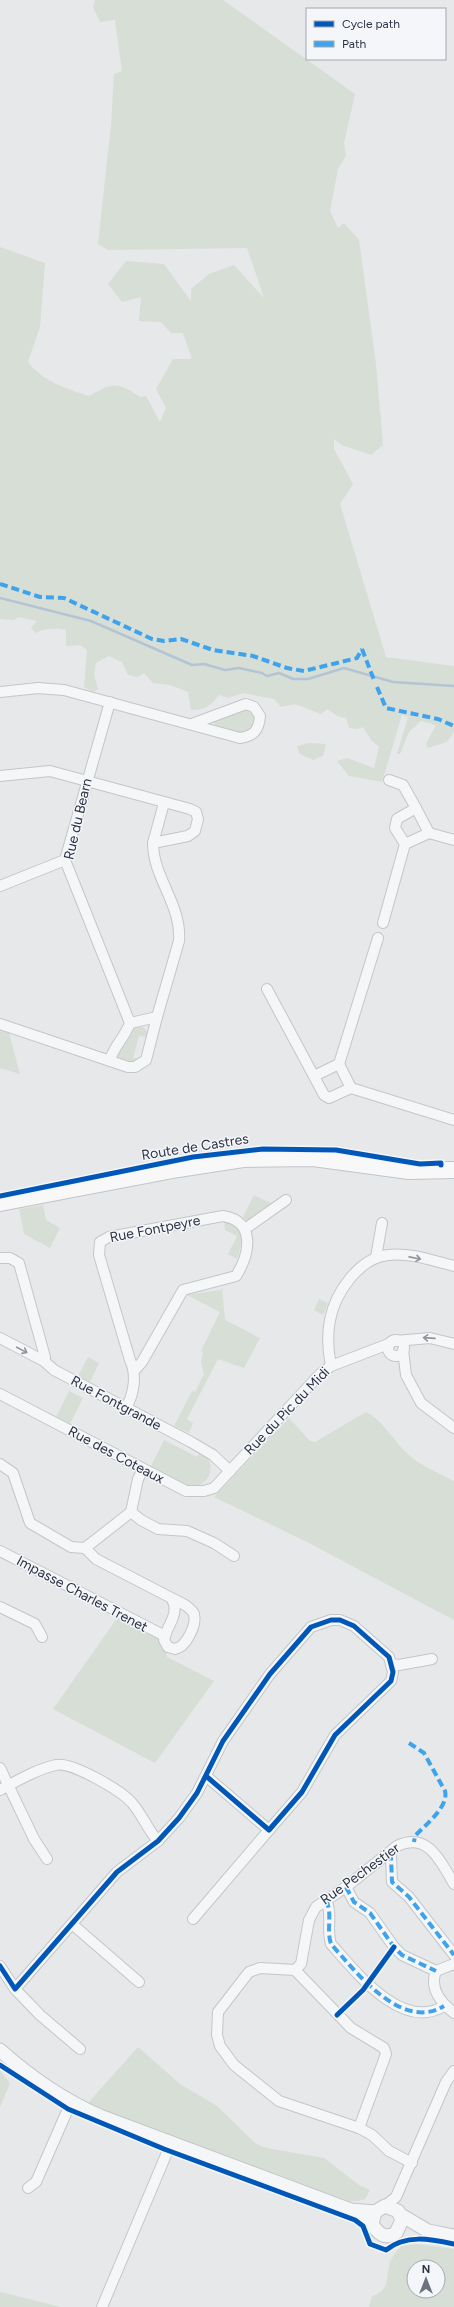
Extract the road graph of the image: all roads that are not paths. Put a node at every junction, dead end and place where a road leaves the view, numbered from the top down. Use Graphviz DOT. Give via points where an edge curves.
graph roads {
  1 [pos="0,692"];
  2 [pos="110,702"];
  3 [pos="190,723"];
  4 [pos="0,776"];
  5 [pos="86,780"];
  6 [pos="389,780"];
  7 [pos="164,803"];
  8 [pos="416,808"];
  9 [pos="429,833"];
  10 [pos="454,840"];
  11 [pos="153,843"];
  12 [pos="406,844"];
  13 [pos="65,860"];
  14 [pos="0,886"];
  15 [pos="383,923"];
  16 [pos="378,938"];
  17 [pos="267,989"];
  18 [pos="157,1017"];
  19 [pos="130,1022"];
  20 [pos="0,1024"];
  21 [pos="110,1060"];
  22 [pos="340,1064"];
  23 [pos="314,1076"];
  24 [pos="351,1088"];
  25 [pos="454,1120"];
  26 [pos="454,1170"];
  27 [pos="286,1200"];
  28 [pos="0,1203"];
  29 [pos="382,1223"];
  30 [pos="245,1229"];
  31 [pos="376,1257"];
  32 [pos="0,1258"];
  33 [pos="454,1266"];
  34 [pos="0,1338"];
  35 [pos="398,1343"];
  36 [pos="454,1344"];
  37 [pos="372,1350"];
  38 [pos="392,1355"];
  39 [pos="44,1361"];
  40 [pos="331,1366"];
  41 [pos="135,1370"];
  42 [pos="406,1375"];
  43 [pos="0,1394"];
  44 [pos="126,1408"];
  45 [pos="454,1428"];
  46 [pos="0,1464"];
  47 [pos="143,1469"];
  48 [pos="230,1471"];
  49 [pos="131,1512"];
  50 [pos="85,1548"];
  51 [pos="0,1550"];
  52 [pos="234,1556"];
  53 [pos="172,1599"];
  54 [pos="0,1607"];
  55 [pos="165,1636"];
  56 [pos="42,1637"];
  57 [pos="432,1659"];
  58 [pos="392,1664"];
  59 [pos="0,1768"];
  60 [pos="206,1776"];
  61 [pos="4,1788"];
  62 [pos="270,1830"];
  63 [pos="158,1841"];
  64 [pos="389,1853"];
  65 [pos="47,1859"];
  66 [pos="454,1884"];
  67 [pos="346,1887"];
  68 [pos="326,1900"];
  69 [pos="192,1919"];
  70 [pos="72,1924"];
  71 [pos="454,1955"];
  72 [pos="454,1964"];
  73 [pos="0,1966"];
  74 [pos="295,1970"];
  75 [pos="436,1971"];
  76 [pos="139,1982"];
  77 [pos="14,1989"];
  78 [pos="444,2006"];
  79 [pos="454,2013"];
  80 [pos="80,2049"];
  81 [pos="0,2050"];
  82 [pos="454,2072"];
  83 [pos="73,2103"];
  84 [pos="359,2128"];
  85 [pos="171,2144"];
  86 [pos="412,2163"];
  87 [pos="28,2188"];
  88 [pos="396,2197"];
  89 [pos="399,2213"];
  90 [pos="377,2214"];
  91 [pos="428,2231"];
  92 [pos="396,2233"];
  93 [pos="454,2236"];
  94 [pos="102,2307"];
  1 -- 2 [label="street" via="50,688"];
  2 -- 3 [label="street"];
  2 -- 5 [label="street, Rue du Bearn"];
  3 -- 3 [label="street" via="240,738 256,732 260,716 254,707 246,704"];
  4 -- 5 [label="street" via="50,771"];
  5 -- 7 [label="street"];
  5 -- 13 [label="street, Rue du Bearn"];
  6 -- 8 [label="street" via="403,785"];
  7 -- 11 [label="street"];
  7 -- 11 [label="street" via="196,812 196,831 188,836"];
  8 -- 9 [label="street"];
  8 -- 12 [label="street" via="397,819 395,828"];
  9 -- 10 [label="street"];
  9 -- 12 [label="street"];
  11 -- 18 [label="street" via="155,864 180,928"];
  12 -- 15 [label="street"];
  13 -- 14 [label="street"];
  13 -- 19 [label="street, Rue du Bearn"];
  16 -- 22 [label="street"];
  17 -- 23 [label="street"];
  18 -- 19 [label="street"];
  18 -- 21 [label="street" via="146,1060 135,1067 128,1067"];
  19 -- 21 [label="street" via="126,1033 113,1050"];
  20 -- 21 [label="street"];
  22 -- 23 [label="street"];
  22 -- 24 [label="street"];
  23 -- 24 [label="street" via="324,1095 329,1098"];
  24 -- 25 [label="street"];
  26 -- 28 [label="main road, Route de Castres" via="410,1172 313,1158 243,1159"];
  27 -- 30 [label="street"];
  29 -- 31 [label="street"];
  30 -- 41 [label="street" via="248,1246 236,1276 183,1290"];
  30 -- 41 [label="street, Rue Fontpeyre" via="232,1217 223,1216 109,1237 100,1242 99,1255"];
  31 -- 33 [label="street, one-way" via="398,1254"];
  31 -- 40 [label="street" via="354,1275 335,1306 328,1335"];
  32 -- 39 [label="street" via="10,1258 19,1263"];
  34 -- 39 [label="street, Rue Fontgrande, one-way"];
  36 -- 35 [label="street, Rue du Pic du Midi, one-way" via="430,1338"];
  35 -- 37 [label="street, Rue du Pic du Midi"];
  35 -- 38 [label="street" via="388,1350"];
  35 -- 42 [label="street"];
  37 -- 38 [label="street"];
  37 -- 40 [label="street, Rue du Pic du Midi"];
  38 -- 42 [label="street"];
  39 -- 44 [label="street, Rue Fontgrande" via="54,1370"];
  40 -- 48 [label="street, Rue du Pic du Midi" via="320,1374"];
  41 -- 44 [label="street"];
  42 -- 45 [label="street" via="421,1403 440,1420"];
  43 -- 47 [label="street, Rue des Coteaux"];
  44 -- 48 [label="street, Rue Fontgrande" via="213,1454"];
  46 -- 50 [label="street" via="13,1473 30,1523 71,1547"];
  47 -- 48 [label="street, Rue des Coteaux" via="186,1491 194,1492 214,1488"];
  47 -- 49 [label="street" via="138,1479"];
  49 -- 50 [label="street"];
  49 -- 52 [label="street" via="158,1529 187,1531 214,1543"];
  50 -- 53 [label="street" via="96,1559"];
  51 -- 55 [label="street, Impasse Charles Trenet"];
  53 -- 55 [label="street" via="175,1613"];
  53 -- 55 [label="street, Impasse Charles Trenet" via="192,1610 194,1622 185,1642 179,1648 168,1646 164,1640"];
  54 -- 56 [label="street" via="35,1624"];
  57 -- 58 [label="street"];
  58 -- 60 [label="street" via="385,1652 354,1626 340,1620 331,1620 311,1627 258,1691 223,1741"];
  58 -- 62 [label="street" via="391,1681 386,1688 335,1735 305,1788"];
  59 -- 61 [label="street"];
  60 -- 62 [label="street"];
  60 -- 63 [label="street" via="179,1818"];
  61 -- 63 [label="street" via="57,1764 68,1765 120,1792 139,1812"];
  61 -- 65 [label="street"];
  62 -- 69 [label="street"];
  63 -- 70 [label="street" via="117,1872"];
  64 -- 66 [label="street, Rue Pechestier" via="405,1842 422,1844 430,1848"];
  64 -- 67 [label="street, Rue Pechestier"];
  64 -- 71 [label="street" via="392,1882 409,1897"];
  67 -- 68 [label="street, Rue Pechestier"];
  67 -- 75 [label="street" via="354,1902 370,1913 394,1947 402,1954"];
  68 -- 74 [label="street, Rue Pechestier" via="311,1913 301,1964"];
  68 -- 78 [label="street" via="330,1908 331,1944 367,1984 407,2010 436,2011"];
  70 -- 76 [label="street"];
  70 -- 77 [label="street"];
  72 -- 75 [label="street"];
  73 -- 77 [label="street"];
  74 -- 84 [label="street" via="351,2028 384,2048 386,2054"];
  74 -- 84 [label="street" via="260,1968 249,1972 218,2012 217,2030 220,2046 234,2065 279,2101"];
  75 -- 78 [label="street" via="434,1989"];
  77 -- 80 [label="street"];
  78 -- 79 [label="street"];
  81 -- 83 [label="street" via="34,2078"];
  82 -- 86 [label="street" via="446,2082"];
  83 -- 85 [label="street"];
  83 -- 87 [label="street" via="67,2111 36,2182"];
  84 -- 86 [label="street" via="372,2135 389,2151"];
  85 -- 90 [label="street" via="360,2212"];
  85 -- 94 [label="street"];
  86 -- 88 [label="street"];
  88 -- 89 [label="street"];
  88 -- 90 [label="street"];
  89 -- 90 [label="street"];
  89 -- 91 [label="street"];
  89 -- 92 [label="street" via="401,2225"];
  90 -- 92 [label="street" via="377,2232 391,2236"];
  91 -- 92 [label="street"];
  91 -- 93 [label="street"];
}
